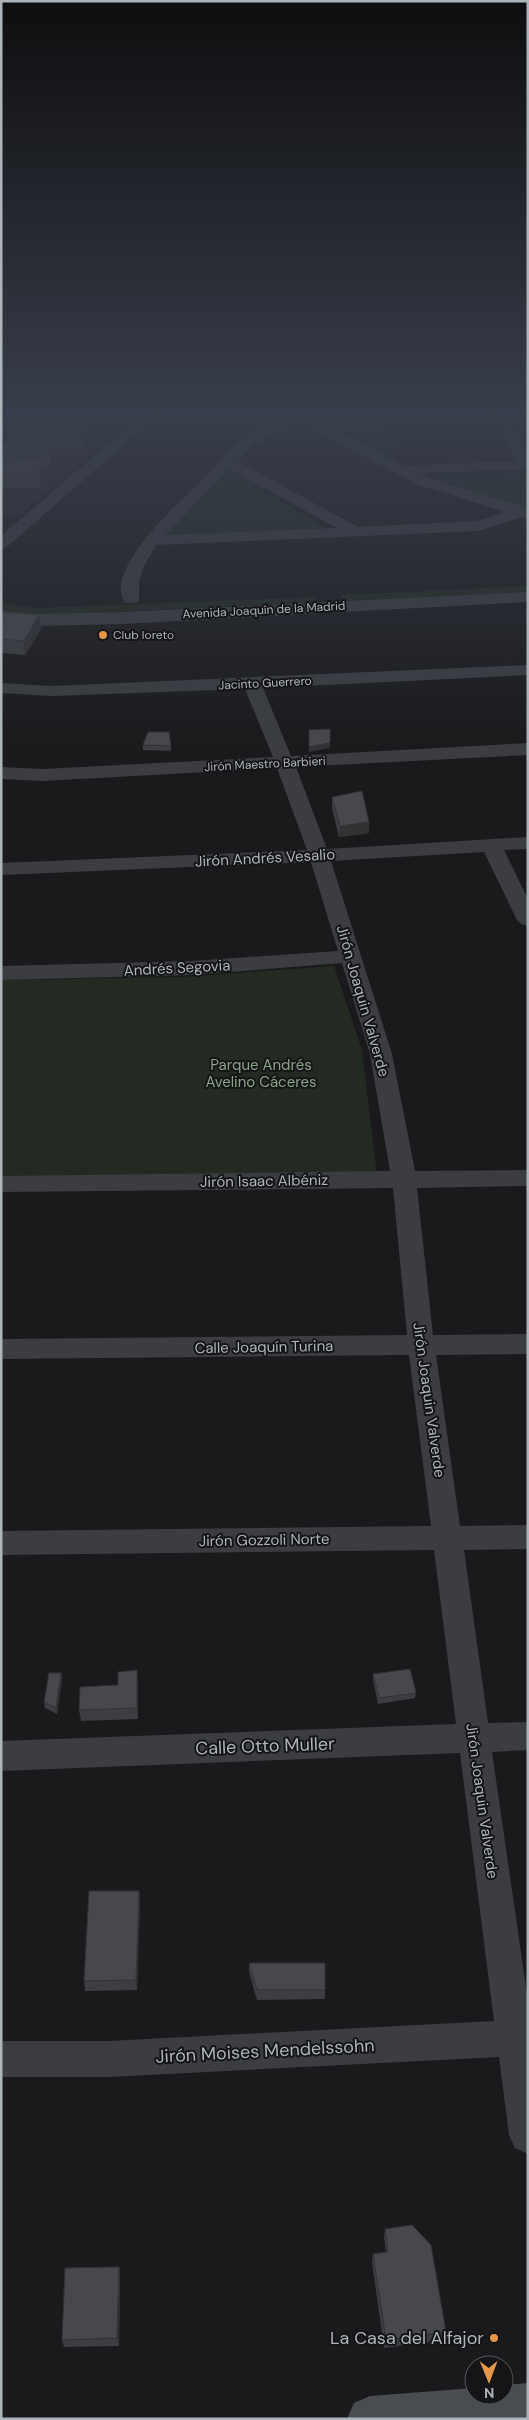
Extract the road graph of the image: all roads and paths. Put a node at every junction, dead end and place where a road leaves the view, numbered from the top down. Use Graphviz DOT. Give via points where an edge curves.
graph roads {
  1 [pos="24,524"];
  2 [pos="166,524"];
  3 [pos="341,524"];
  4 [pos="485,524"];
  5 [pos="354,531"];
  6 [pos="150,540"];
  7 [pos="1,544"];
  8 [pos="268,593"];
  9 [pos="527,594"];
  10 [pos="150,598"];
  11 [pos="332,598"];
  12 [pos="131,599"];
  13 [pos="112,600"];
  14 [pos="1,617"];
  15 [pos="528,670"];
  16 [pos="252,683"];
  17 [pos="1,688"];
  18 [pos="528,749"];
  19 [pos="285,763"];
  20 [pos="1,773"];
  21 [pos="528,843"];
  22 [pos="490,845"];
  23 [pos="319,856"];
  24 [pos="1,869"];
  25 [pos="528,920"];
  26 [pos="352,956"];
  27 [pos="1,973"];
  28 [pos="528,1178"];
  29 [pos="404,1179"];
  30 [pos="1,1184"];
  31 [pos="528,1344"];
  32 [pos="421,1345"];
  33 [pos="1,1349"];
  34 [pos="528,1537"];
  35 [pos="448,1538"];
  36 [pos="1,1543"];
  37 [pos="528,1736"];
  38 [pos="474,1739"];
  39 [pos="1,1756"];
  40 [pos="521,2038"];
  41 [pos="1,2059"];
  42 [pos="528,2135"];
  43 [pos="528,2406"];
  44 [pos="370,2419"];
  1 -- 7 [label="street"];
  2 -- 6 [label="street"];
  3 -- 5 [label="street"];
  4 -- 5 [label="street"];
  5 -- 6 [label="street"];
  6 -- 12 [label="street" via="138,557 130,580"];
  8 -- 11 [label="street, Avenida Joaquín de la Madrid"];
  9 -- 11 [label="street, Avenida Joaquín de la Madrid"];
  10 -- 12 [label="street"];
  11 -- 14 [label="street, Avenida Joaquín de la Madrid" via="49,620"];
  12 -- 13 [label="street"];
  15 -- 16 [label="street, Jacinto Guerrero"];
  16 -- 17 [label="street, Jacinto Guerrero" via="52,691"];
  16 -- 19 [label="street, Jirón Joaquin Valverde"];
  18 -- 19 [label="street, Jirón Maestro Barbieri"];
  19 -- 20 [label="street, Jirón Maestro Barbieri" via="43,775"];
  19 -- 23 [label="street, Jirón Joaquin Valverde"];
  21 -- 22 [label="street, Jirón Andrés Vesalio"];
  22 -- 23 [label="street, Jirón Andrés Vesalio"];
  22 -- 25 [label="street"];
  23 -- 24 [label="street, Jirón Andrés Vesalio"];
  23 -- 26 [label="street, Jirón Joaquin Valverde"];
  26 -- 27 [label="street, Andrés Segovia" via="182,968"];
  26 -- 29 [label="street, Jirón Joaquin Valverde" via="381,1054"];
  28 -- 29 [label="street, Jirón Isaac Albéniz"];
  29 -- 30 [label="street, Jirón Isaac Albéniz"];
  29 -- 32 [label="street, Jirón Joaquin Valverde"];
  31 -- 32 [label="street, Calle Joaquín Turina"];
  32 -- 33 [label="street, Calle Joaquín Turina"];
  32 -- 35 [label="street, Jirón Joaquin Valverde"];
  34 -- 35 [label="street, Jirón Gozzoli Norte"];
  35 -- 36 [label="street, Jirón Gozzoli Norte"];
  35 -- 38 [label="street, Jirón Joaquin Valverde"];
  37 -- 38 [label="street, Calle Otto Muller"];
  38 -- 39 [label="street, Calle Otto Muller"];
  38 -- 40 [label="street, Jirón Joaquin Valverde"];
  40 -- 41 [label="street, Jirón Moises Mendelssohn" via="109,2059"];
  40 -- 42 [label="street, Jirón Joaquin Valverde"];
  43 -- 44 [label="main road"];
}
